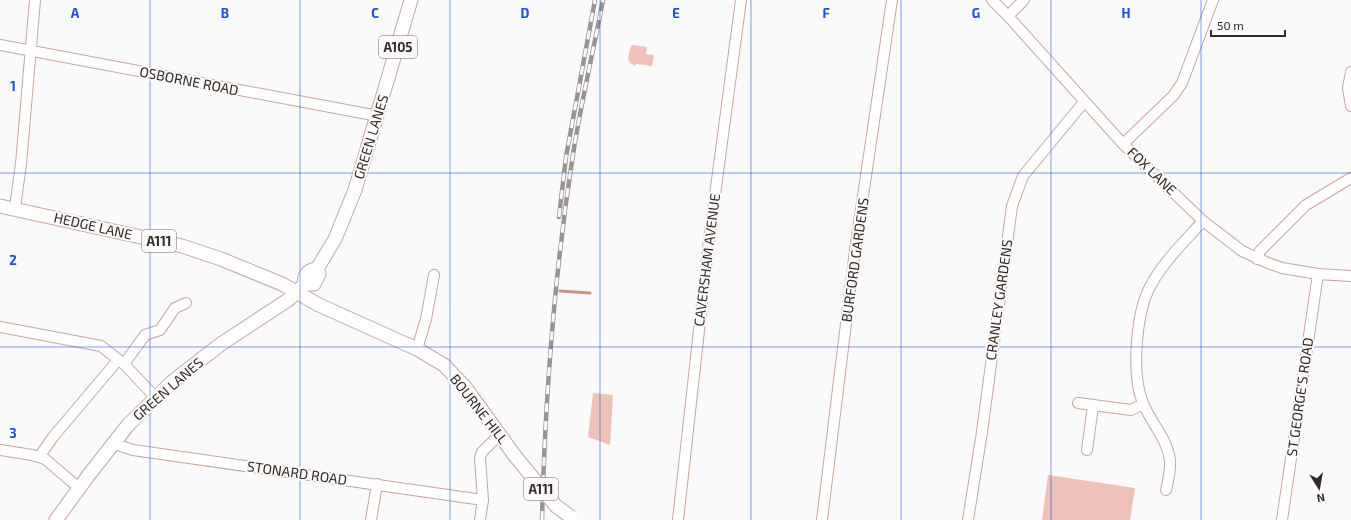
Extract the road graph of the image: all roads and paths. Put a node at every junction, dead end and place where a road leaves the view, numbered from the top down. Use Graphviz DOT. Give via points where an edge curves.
graph roads {
  1 [pos="35,0"];
  2 [pos="411,0"];
  3 [pos="741,0"];
  4 [pos="892,0"];
  5 [pos="992,0"];
  6 [pos="1024,0"];
  7 [pos="1213,0"];
  8 [pos="1008,16"];
  9 [pos="0,45"];
  10 [pos="31,51"];
  11 [pos="1351,72"];
  12 [pos="1084,102"];
  13 [pos="1351,106"];
  14 [pos="378,116"];
  15 [pos="1124,144"];
  16 [pos="1351,178"];
  17 [pos="0,206"];
  18 [pos="15,208"];
  19 [pos="1203,221"];
  20 [pos="1257,259"];
  21 [pos="1318,274"];
  22 [pos="434,276"];
  23 [pos="1351,276"];
  24 [pos="301,288"];
  25 [pos="186,303"];
  26 [pos="0,327"];
  27 [pos="417,349"];
  28 [pos="121,362"];
  29 [pos="155,397"];
  30 [pos="1078,403"];
  31 [pos="1143,404"];
  32 [pos="1094,406"];
  33 [pos="500,434"];
  34 [pos="112,443"];
  35 [pos="0,450"];
  36 [pos="1087,450"];
  37 [pos="39,457"];
  38 [pos="377,484"];
  39 [pos="79,488"];
  40 [pos="1166,490"];
  41 [pos="483,500"];
  42 [pos="573,519"];
  43 [pos="56,520"];
  44 [pos="371,520"];
  45 [pos="480,520"];
  46 [pos="678,520"];
  47 [pos="822,520"];
  48 [pos="968,520"];
  49 [pos="1282,520"];
  1 -- 10 [label="street"];
  2 -- 14 [label="main road, GREEN LANES / A105"];
  3 -- 46 [label="street, CAVERSHAM AVENUE" via="709,240"];
  4 -- 47 [label="street, BURFORD GARDENS" via="855,250"];
  5 -- 8 [label="street, FOX LANE"];
  6 -- 8 [label="street"];
  7 -- 15 [label="street" via="1182,83 1173,96"];
  8 -- 12 [label="street, FOX LANE"];
  9 -- 10 [label="street, OSBORNE ROAD"];
  10 -- 14 [label="street, OSBORNE ROAD"];
  10 -- 18 [label="street"];
  11 -- 13 [label="street" via="1348,88"];
  12 -- 15 [label="street, FOX LANE"];
  12 -- 48 [label="street, CRANLEY GARDENS" via="1023,176 1012,206"];
  14 -- 24 [label="main road, GREEN LANES / A105" via="348,209 335,239 317,268 306,274"];
  15 -- 19 [label="street, FOX LANE"];
  16 -- 20 [label="street" via="1306,205 1260,251"];
  17 -- 18 [label="main road, HEDGE LANE / A111"];
  18 -- 24 [label="main road, HEDGE LANE / A111" via="194,250"];
  19 -- 20 [label="street, FOX LANE" via="1242,251"];
  19 -- 31 [label="street" via="1150,286 1139,330 1136,367 1137,386"];
  20 -- 21 [label="street, FOX LANE" via="1282,268"];
  21 -- 23 [label="street, FOX LANE"];
  21 -- 49 [label="street, ST GEORGE'S ROAD"];
  22 -- 27 [label="street"];
  24 -- 27 [label="main road, BOURNE HILL / A111" via="319,305"];
  24 -- 29 [label="main road, GREEN LANES / A105" via="221,344"];
  25 -- 28 [label="street" via="175,308 160,330 145,335"];
  26 -- 28 [label="street" via="101,346"];
  27 -- 33 [label="main road, BOURNE HILL / A111" via="444,364 465,387"];
  28 -- 29 [label="street"];
  28 -- 37 [label="street" via="53,437"];
  29 -- 34 [label="main road, GREEN LANES / A105"];
  30 -- 32 [label="street"];
  31 -- 32 [label="street" via="1131,410"];
  31 -- 40 [label="street" via="1164,440 1170,461"];
  32 -- 36 [label="street"];
  33 -- 41 [label="street" via="482,452 480,458"];
  33 -- 42 [label="main road, BOURNE HILL / A111, bridge" via="556,506"];
  34 -- 38 [label="street, STONARD ROAD" via="133,450"];
  34 -- 39 [label="main road, GREEN LANES / A105"];
  35 -- 37 [label="street"];
  37 -- 39 [label="street" via="54,465"];
  38 -- 41 [label="street, STONARD ROAD"];
  38 -- 44 [label="street"];
  39 -- 43 [label="main road, GREEN LANES / A105"];
  41 -- 45 [label="street"];
}
